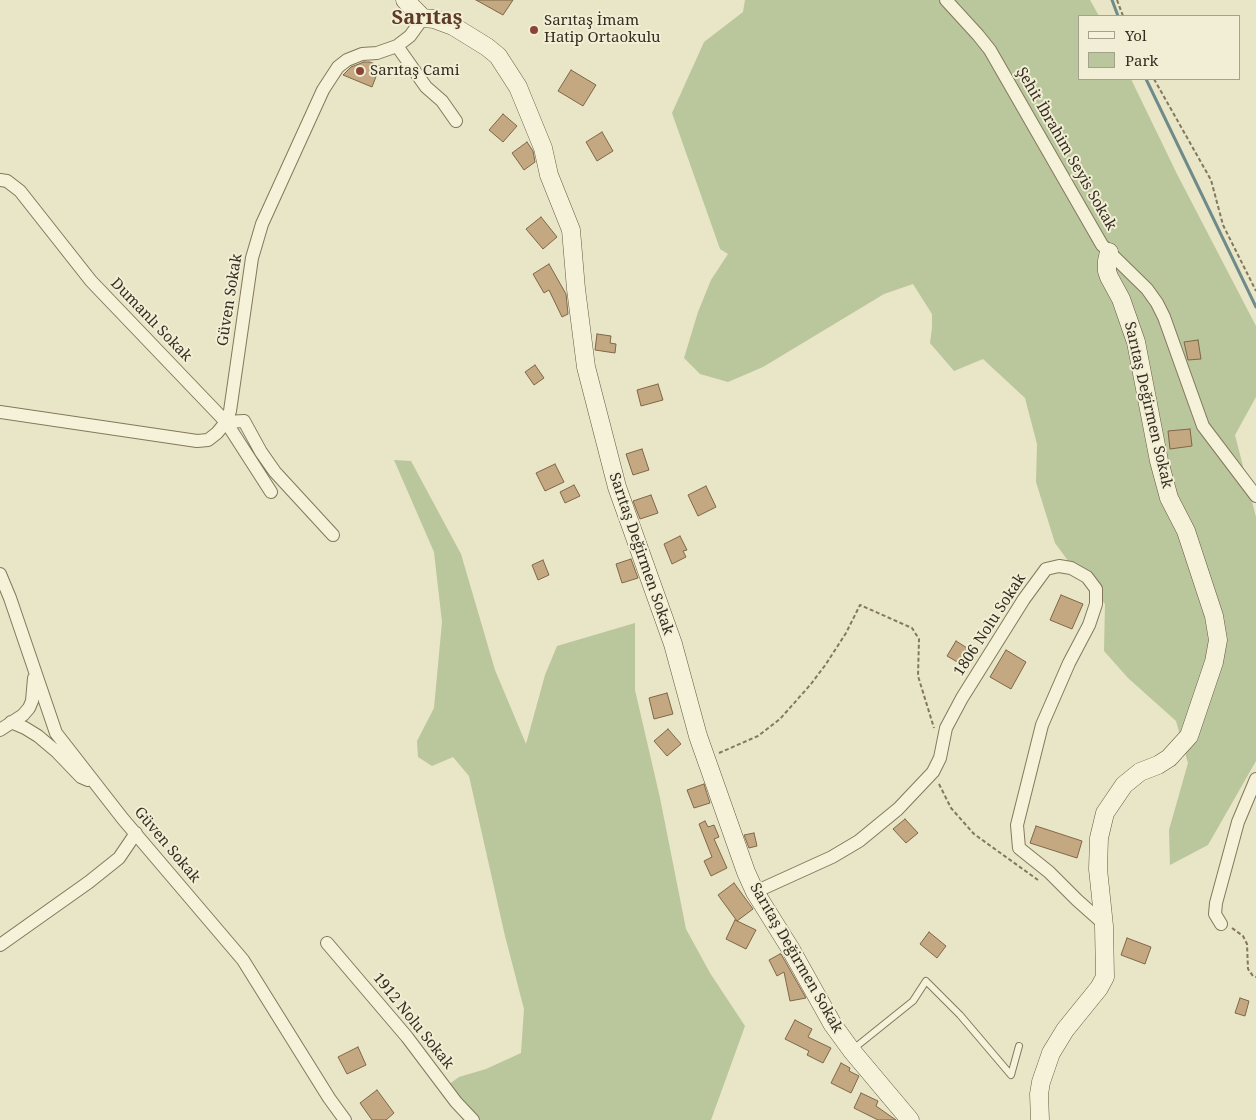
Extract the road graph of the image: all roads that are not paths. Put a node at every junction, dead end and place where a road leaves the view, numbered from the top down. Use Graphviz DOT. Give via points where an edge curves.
graph roads {
  1 [pos="405,0"];
  2 [pos="946,0"];
  3 [pos="423,18"];
  4 [pos="398,46"];
  5 [pos="456,121"];
  6 [pos="0,180"];
  7 [pos="1109,252"];
  8 [pos="0,412"];
  9 [pos="226,422"];
  10 [pos="271,492"];
  11 [pos="1256,496"];
  12 [pos="333,535"];
  13 [pos="0,574"];
  14 [pos="34,670"];
  15 [pos="11,722"];
  16 [pos="0,730"];
  17 [pos="1256,779"];
  18 [pos="94,782"];
  19 [pos="136,833"];
  20 [pos="755,892"];
  21 [pos="1104,924"];
  22 [pos="1221,924"];
  23 [pos="328,942"];
  24 [pos="0,946"];
  25 [pos="1019,1046"];
  26 [pos="852,1051"];
  27 [pos="345,1120"];
  28 [pos="473,1120"];
  29 [pos="910,1120"];
  30 [pos="1040,1120"];
  1 -- 3 [label="street"];
  2 -- 7 [label="street, Şehit İbrahim Seyis Sokak" via="990,50"];
  3 -- 4 [label="street, Güven Sokak"];
  3 -- 20 [label="street, Sarıtaş Değirmen Sokak" via="453,26 498,56 518,87 543,148 549,176 571,230 586,367 616,487 673,644 698,736"];
  4 -- 5 [label="street" via="426,87"];
  4 -- 9 [label="street, Güven Sokak" via="347,60 338,67 323,90 262,224 252,258"];
  6 -- 9 [label="street, Dumanlı Sokak" via="20,191 91,281"];
  7 -- 11 [label="street, Şehit İbrahim Seyis Sokak" via="1157,303 1203,426"];
  7 -- 21 [label="street, Sarıtaş Değirmen Sokak" via="1107,270 1136,342 1169,498 1186,531 1214,616 1218,640 1214,662 1189,736 1169,758 1140,772 1124,785 1105,813 1098,869"];
  8 -- 9 [label="street" via="197,441 208,440"];
  9 -- 10 [label="street, Dumanlı Sokak"];
  9 -- 12 [label="street" via="244,421 275,472"];
  13 -- 14 [label="street, Güven Sokak"];
  14 -- 15 [label="street" via="32,701 23,715"];
  14 -- 18 [label="street, Güven Sokak" via="56,733"];
  15 -- 16 [label="street"];
  15 -- 18 [label="street" via="38,736 82,777"];
  17 -- 22 [label="street" via="1238,822 1216,903 1215,914"];
  18 -- 19 [label="street, Güven Sokak"];
  19 -- 24 [label="street" via="118,858"];
  19 -- 27 [label="street, Güven Sokak" via="243,960"];
  20 -- 21 [label="street, 1806 Nolu Sokak" via="832,857 859,841 898,810 933,772 940,758 946,728 1024,599 1046,569 1060,566 1087,577 1096,589 1096,604 1042,725 1017,825 1019,848"];
  20 -- 26 [label="street, Sarıtaş Değirmen Sokak" via="833,1025"];
  21 -- 30 [label="street, Sarıtaş Değirmen Sokak" via="1105,977 1051,1053 1041,1082"];
  23 -- 28 [label="street, 1912 Nolu Sokak"];
  25 -- 26 [label="lane" via="1011,1076 960,1014 926,981 913,1001"];
  26 -- 29 [label="street, Sarıtaş Değirmen Sokak"];
}
